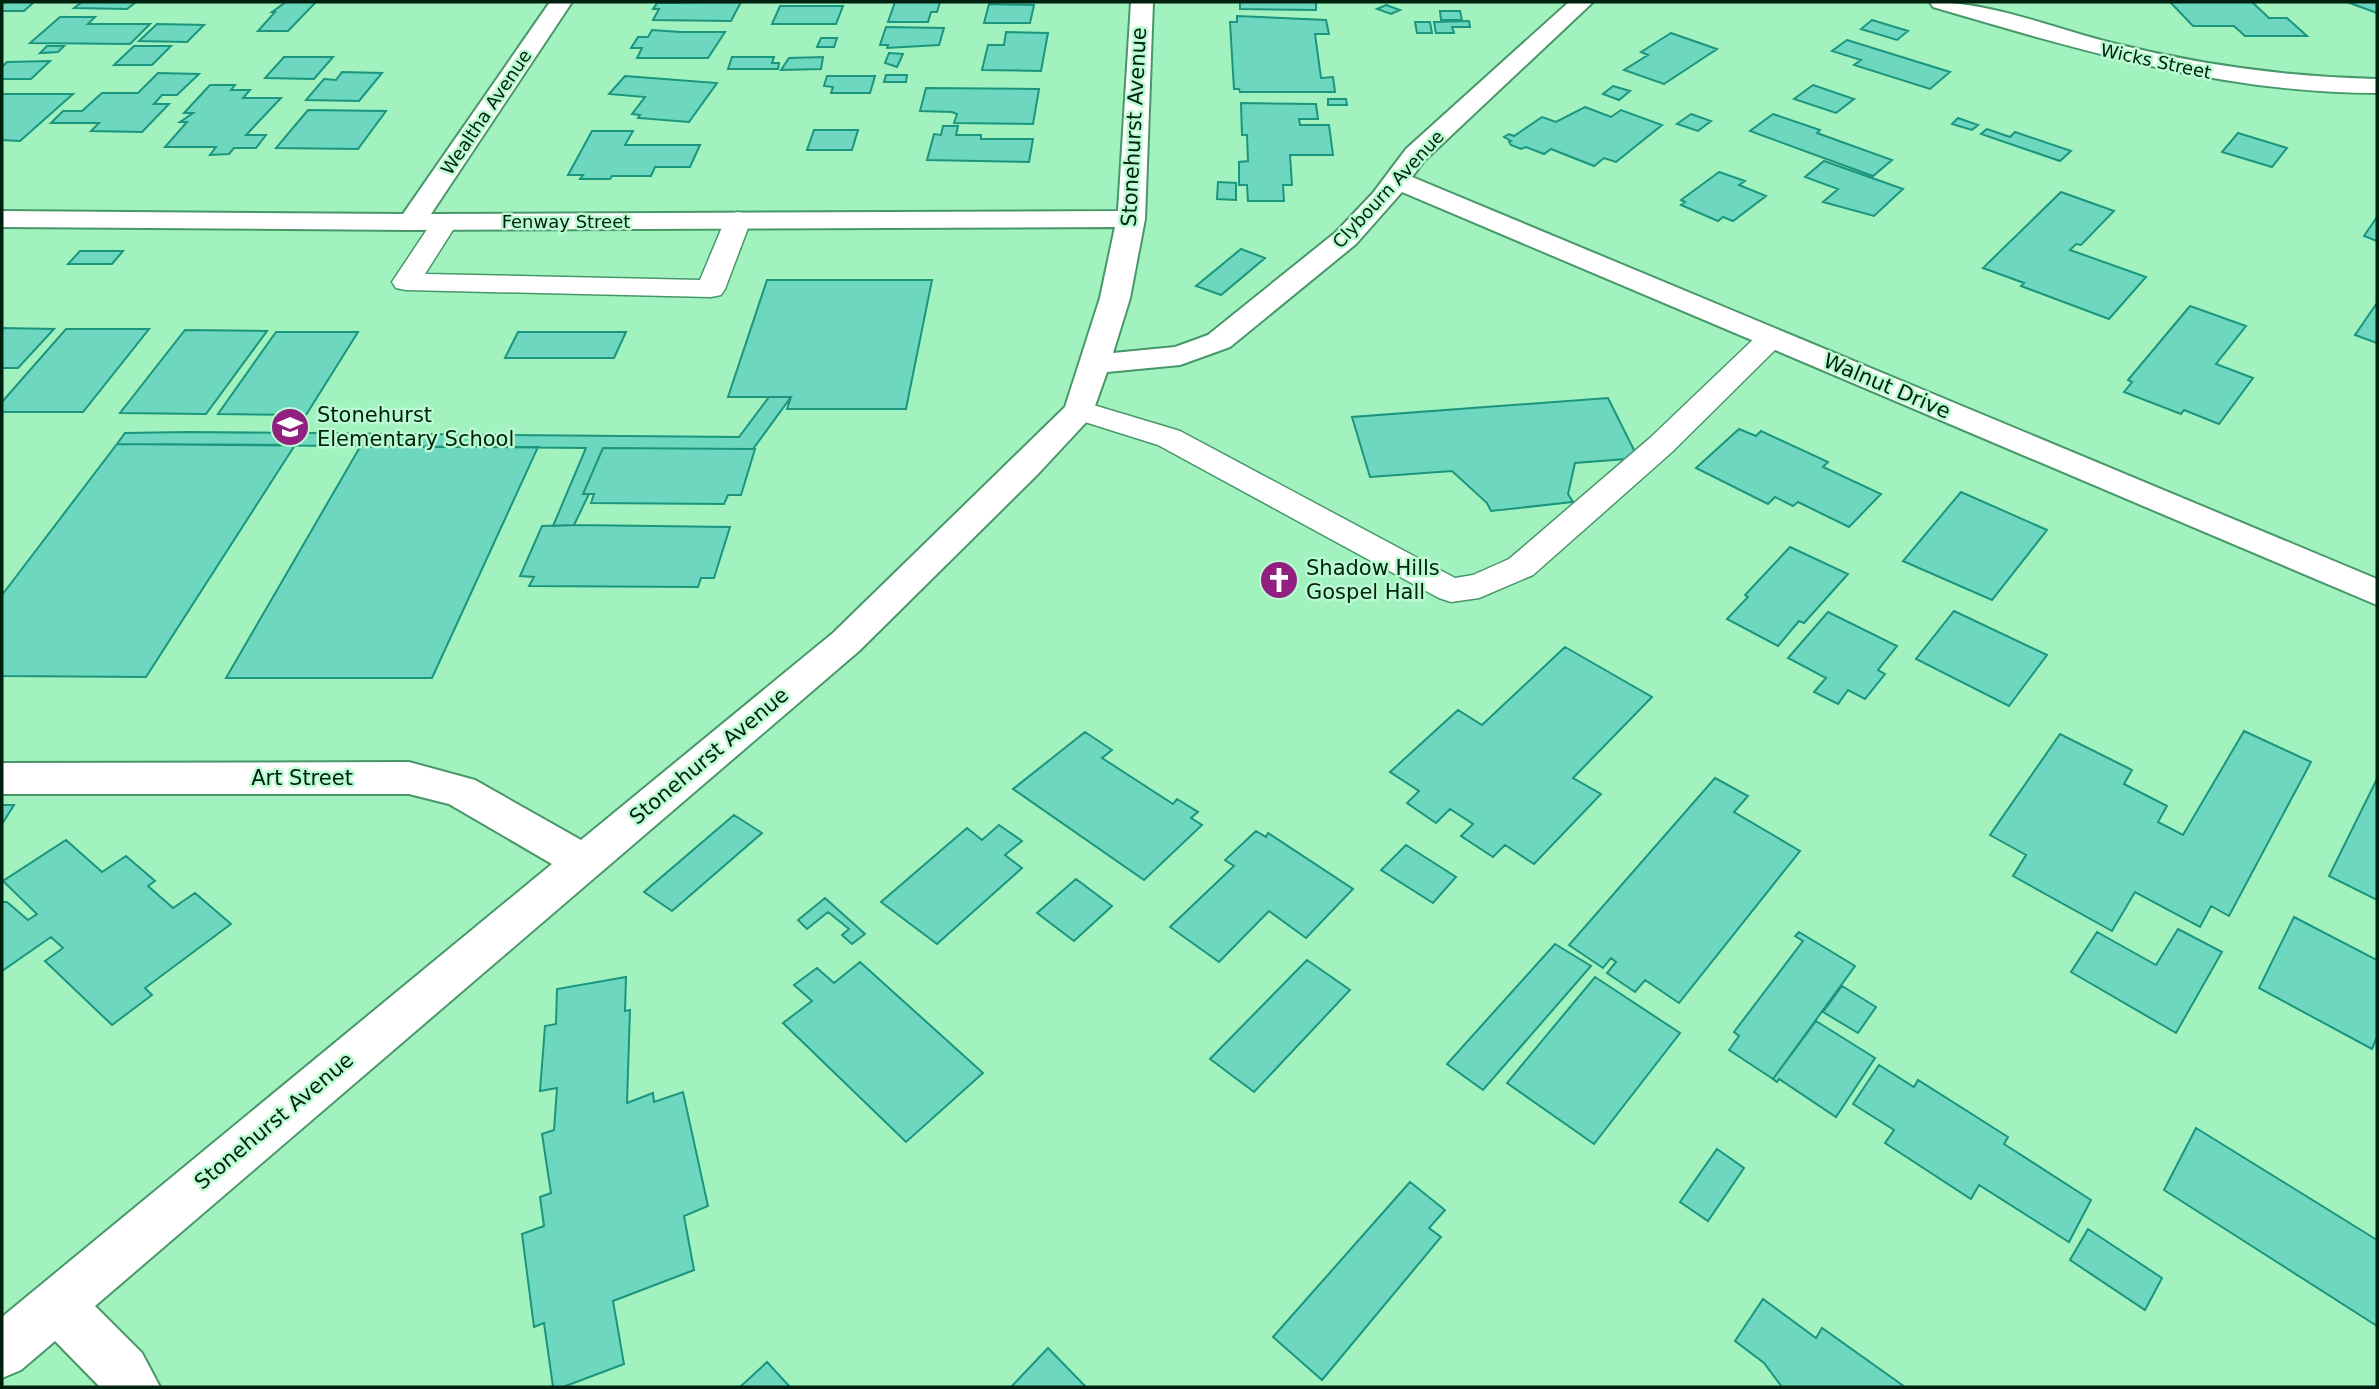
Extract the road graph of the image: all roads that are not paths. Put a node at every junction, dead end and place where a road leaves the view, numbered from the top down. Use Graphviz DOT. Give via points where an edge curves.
graph roads {
  1 [pos="561,2"];
  2 [pos="1142,2"];
  3 [pos="1582,2"];
  4 [pos="1941,2"];
  5 [pos="2377,86"];
  6 [pos="1396,180"];
  7 [pos="2,219"];
  8 [pos="1131,219"];
  9 [pos="738,220"];
  10 [pos="411,222"];
  11 [pos="445,222"];
  12 [pos="1771,338"];
  13 [pos="1096,364"];
  14 [pos="1080,410"];
  15 [pos="2377,593"];
  16 [pos="2,778"];
  17 [pos="582,861"];
  18 [pos="57,1305"];
  19 [pos="2,1351"];
  20 [pos="133,1387"];
  1 -- 10 [label="street, Wealtha Avenue"];
  2 -- 8 [label="street, Stonehurst Avenue"];
  3 -- 6 [label="street, Clybourn Avenue" via="1415,155"];
  4 -- 5 [label="street, Wicks Street" via="2130,57 2218,74 2314,86"];
  6 -- 12 [label="street, Walnut Drive"];
  6 -- 13 [label="street, Clybourn Avenue" via="1346,238 1219,341 1180,356"];
  7 -- 10 [label="street, Fenway Street"];
  8 -- 9 [label="street, Fenway Street"];
  8 -- 13 [label="street, Stonehurst Avenue"];
  9 -- 11 [label="street, Fenway Street"];
  9 -- 11 [label="lane" via="711,289 406,282"];
  10 -- 11 [label="street, Fenway Street"];
  12 -- 14 [label="lane" via="1661,444 1521,567 1479,586 1451,590 1169,438"];
  12 -- 15 [label="street, Walnut Drive"];
  13 -- 14 [label="street, Stonehurst Avenue"];
  14 -- 17 [label="street, Stonehurst Avenue" via="846,642"];
  16 -- 17 [label="street, Art Street" via="408,778 461,791"];
  17 -- 18 [label="street, Stonehurst Avenue"];
  18 -- 19 [label="street, Stonehurst Avenue"];
  18 -- 20 [label="street"];
}
